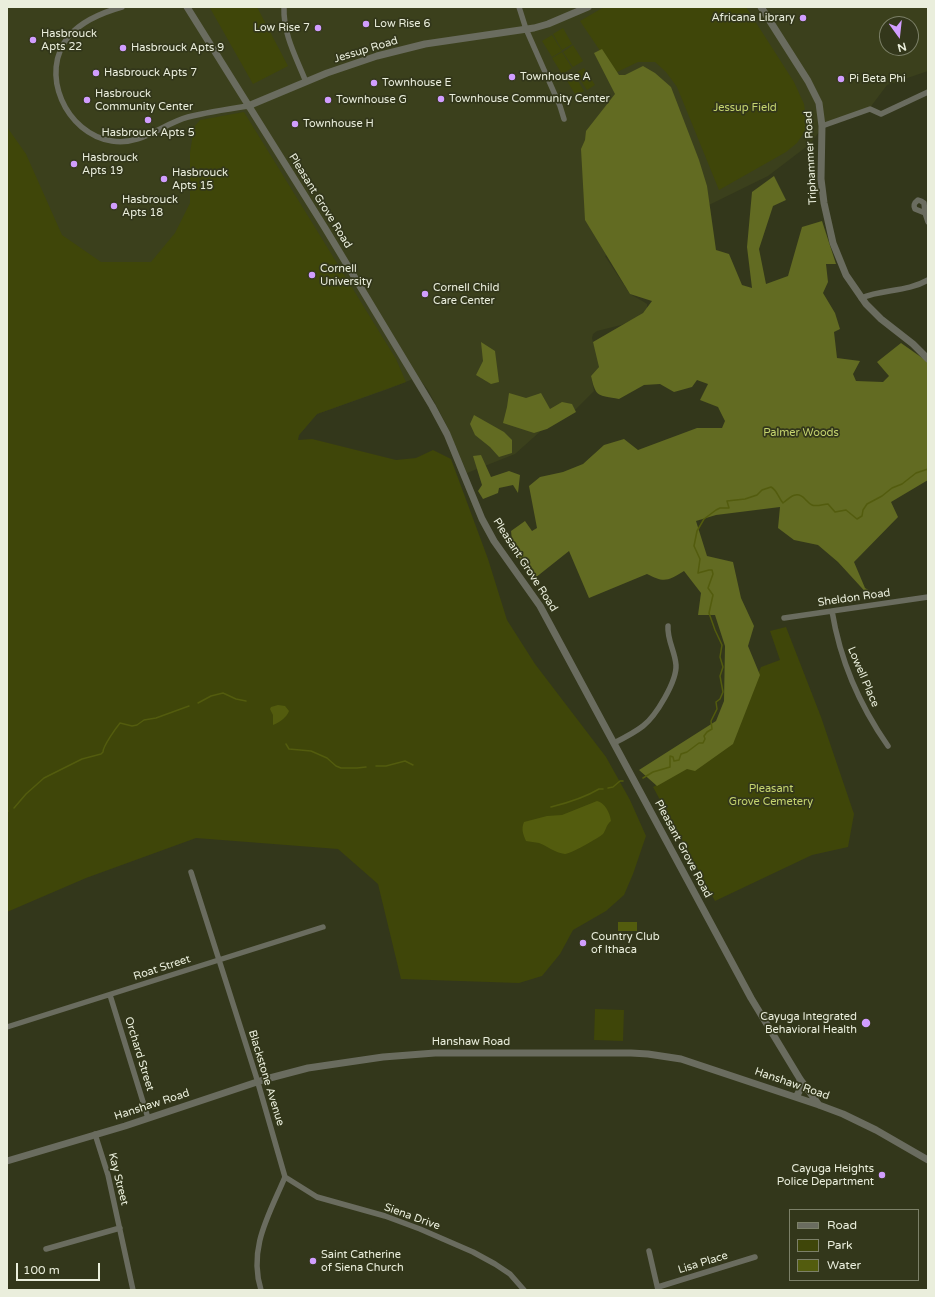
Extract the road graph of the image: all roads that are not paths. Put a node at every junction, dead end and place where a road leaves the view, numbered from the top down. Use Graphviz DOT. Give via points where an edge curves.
graph roads {
  1 [pos="122,7"];
  2 [pos="187,7"];
  3 [pos="284,7"];
  4 [pos="519,7"];
  5 [pos="588,7"];
  6 [pos="761,7"];
  7 [pos="526,29"];
  8 [pos="306,82"];
  9 [pos="928,92"];
  10 [pos="248,106"];
  11 [pos="564,119"];
  12 [pos="822,126"];
  13 [pos="925,213"];
  14 [pos="928,222"];
  15 [pos="928,280"];
  16 [pos="862,298"];
  17 [pos="927,356"];
  18 [pos="928,597"];
  19 [pos="832,611"];
  20 [pos="784,618"];
  21 [pos="668,626"];
  22 [pos="614,743"];
  23 [pos="888,746"];
  24 [pos="191,872"];
  25 [pos="323,928"];
  26 [pos="219,959"];
  27 [pos="110,995"];
  28 [pos="7,1027"];
  29 [pos="800,1079"];
  30 [pos="258,1082"];
  31 [pos="796,1097"];
  32 [pos="819,1105"];
  33 [pos="148,1118"];
  34 [pos="95,1134"];
  35 [pos="928,1160"];
  36 [pos="7,1161"];
  37 [pos="285,1177"];
  38 [pos="120,1228"];
  39 [pos="46,1249"];
  40 [pos="648,1251"];
  41 [pos="755,1257"];
  42 [pos="658,1289"];
  43 [pos="133,1290"];
  44 [pos="261,1290"];
  45 [pos="524,1290"];
  1 -- 10 [label="street" via="83,24 69,36 60,52 56,83 59,95 77,124 103,140 127,142 144,138 188,117"];
  2 -- 10 [label="street, Pleasant Grove Road"];
  3 -- 8 [label="street" via="287,35"];
  4 -- 7 [label="street"];
  5 -- 7 [label="street, Jessup Road" via="548,24"];
  6 -- 12 [label="street, Triphammer Road" via="813,89 820,108"];
  7 -- 8 [label="street, Jessup Road" via="413,47 366,60"];
  7 -- 11 [label="street"];
  8 -- 10 [label="street, Jessup Road"];
  9 -- 12 [label="street" via="881,114 870,109"];
  10 -- 22 [label="street, Pleasant Grove Road" via="432,406 447,434 482,519 494,541 540,606"];
  12 -- 16 [label="street, Triphammer Road" via="821,179 829,228 846,275"];
  13 -- 14 [label="street"];
  15 -- 16 [label="street" via="910,287 878,292"];
  16 -- 17 [label="street, Triphammer Road" via="881,319"];
  18 -- 19 [label="street, Sheldon Road"];
  19 -- 20 [label="street, Sheldon Road"];
  19 -- 23 [label="street, Lowell Place" via="839,646 860,699"];
  21 -- 22 [label="street" via="676,666 671,683 647,722"];
  22 -- 29 [label="street, Pleasant Grove Road" via="743,985"];
  24 -- 26 [label="street, Blackstone Avenue"];
  25 -- 26 [label="street, Roat Street"];
  26 -- 27 [label="street, Roat Street"];
  26 -- 30 [label="street, Blackstone Avenue"];
  27 -- 28 [label="street, Roat Street"];
  27 -- 33 [label="street, Orchard Street"];
  29 -- 31 [label="street" via="800,1090"];
  29 -- 32 [label="street, Pleasant Grove Road"];
  30 -- 31 [label="street, Hanshaw Road" via="308,1068 406,1054 631,1053 681,1059"];
  30 -- 33 [label="street, Hanshaw Road"];
  30 -- 37 [label="street, Blackstone Avenue"];
  31 -- 32 [label="street, Hanshaw Road"];
  32 -- 35 [label="street, Hanshaw Road" via="876,1130"];
  33 -- 34 [label="street, Hanshaw Road"];
  34 -- 36 [label="street, Hanshaw Road"];
  34 -- 38 [label="street, Kay Street" via="108,1174"];
  37 -- 44 [label="street" via="268,1213 260,1239 256,1267"];
  37 -- 45 [label="street, Siena Drive" via="317,1196 385,1216 473,1252 510,1274"];
  38 -- 39 [label="street"];
  38 -- 43 [label="street, Kay Street"];
  40 -- 42 [label="street"];
  41 -- 42 [label="street, Lisa Place"];
}
